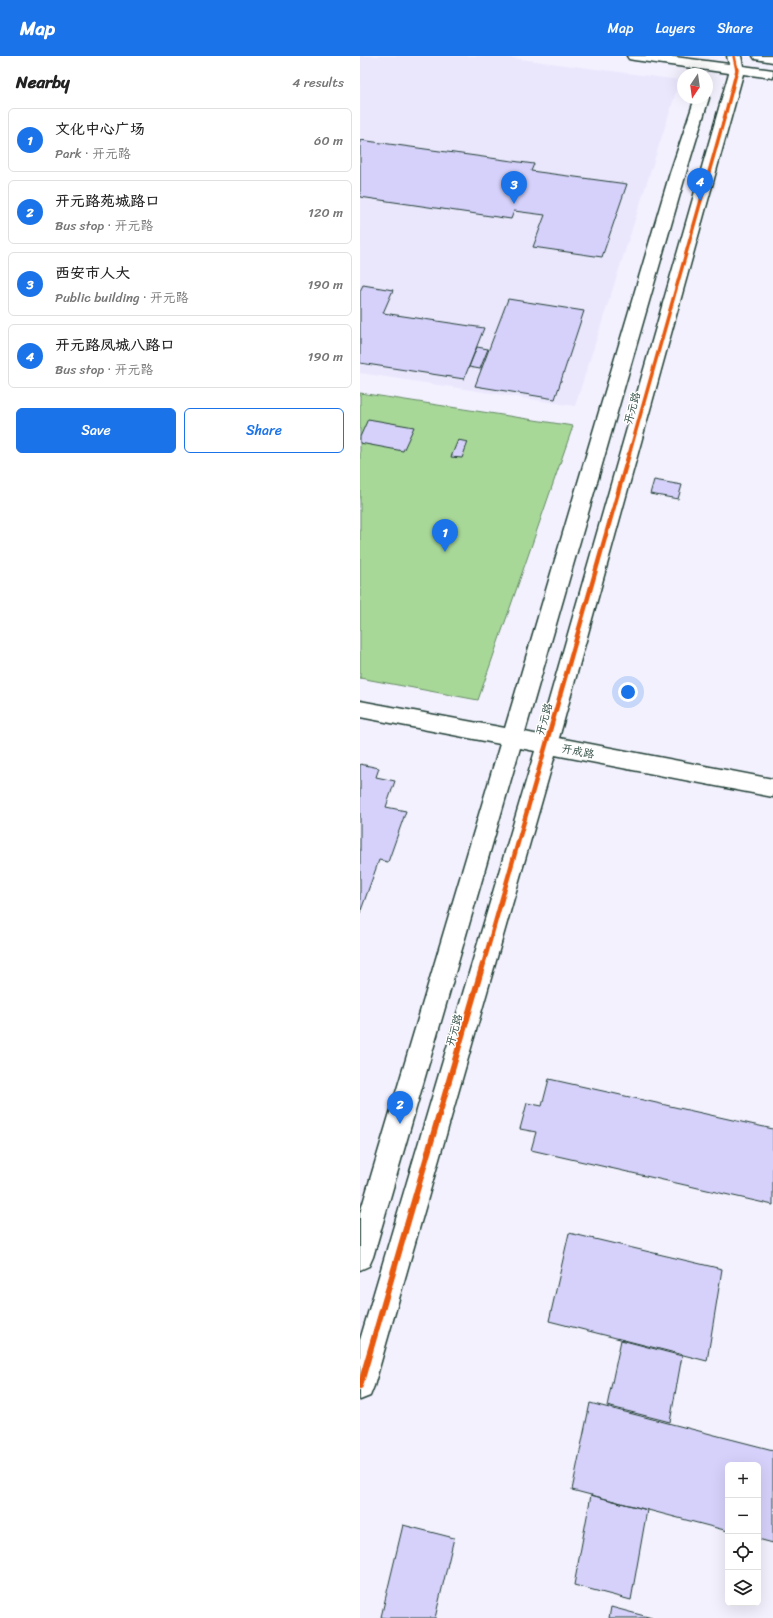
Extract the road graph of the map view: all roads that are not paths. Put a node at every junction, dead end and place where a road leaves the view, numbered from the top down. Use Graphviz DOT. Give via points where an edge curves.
graph roads {
  1 [pos="634,56"];
  2 [pos="760,56"];
  3 [pos="773,58"];
  4 [pos="733,61"];
  5 [pos="773,74"];
  6 [pos="700,104"];
  7 [pos="360,709"];
  8 [pos="513,738"];
  9 [pos="547,745"];
  10 [pos="773,788"];
  11 [pos="360,1257"];
  12 [pos="360,1386"];
  1 -- 4 [label="street" via="711,73"];
  2 -- 3 [label="street"];
  4 -- 5 [label="street"];
  4 -- 9 [label="street, 开元路"];
  6 -- 8 [label="street, 开元路"];
  7 -- 8 [label="street, 开成路"];
  8 -- 9 [label="street, 开成路"];
  8 -- 11 [label="street, 开元路"];
  9 -- 10 [label="street, 开成路"];
  9 -- 12 [label="street, 开元路"];
}
